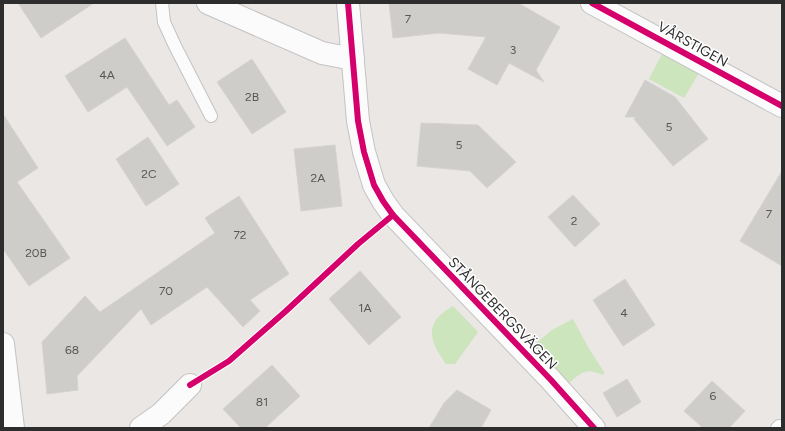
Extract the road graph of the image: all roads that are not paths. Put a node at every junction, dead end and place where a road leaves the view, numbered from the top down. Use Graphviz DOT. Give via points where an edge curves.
graph roads {
  1 [pos="162,3"];
  2 [pos="208,3"];
  3 [pos="348,3"];
  4 [pos="592,3"];
  5 [pos="353,59"];
  6 [pos="782,106"];
  7 [pos="212,116"];
  8 [pos="3,344"];
  9 [pos="190,384"];
  10 [pos="13,428"];
  11 [pos="141,428"];
  12 [pos="594,428"];
  1 -- 7 [label="lane" via="164,22"];
  2 -- 5 [label="street" via="322,53"];
  3 -- 5 [label="street, STÅNGEBERGSVÄGEN"];
  4 -- 6 [label="street, VÅRSTIGEN"];
  5 -- 12 [label="street, STÅNGEBERGSVÄGEN" via="358,121 364,152 374,186 382,202"];
  8 -- 10 [label="street"];
  9 -- 11 [label="street" via="161,414"];
}
